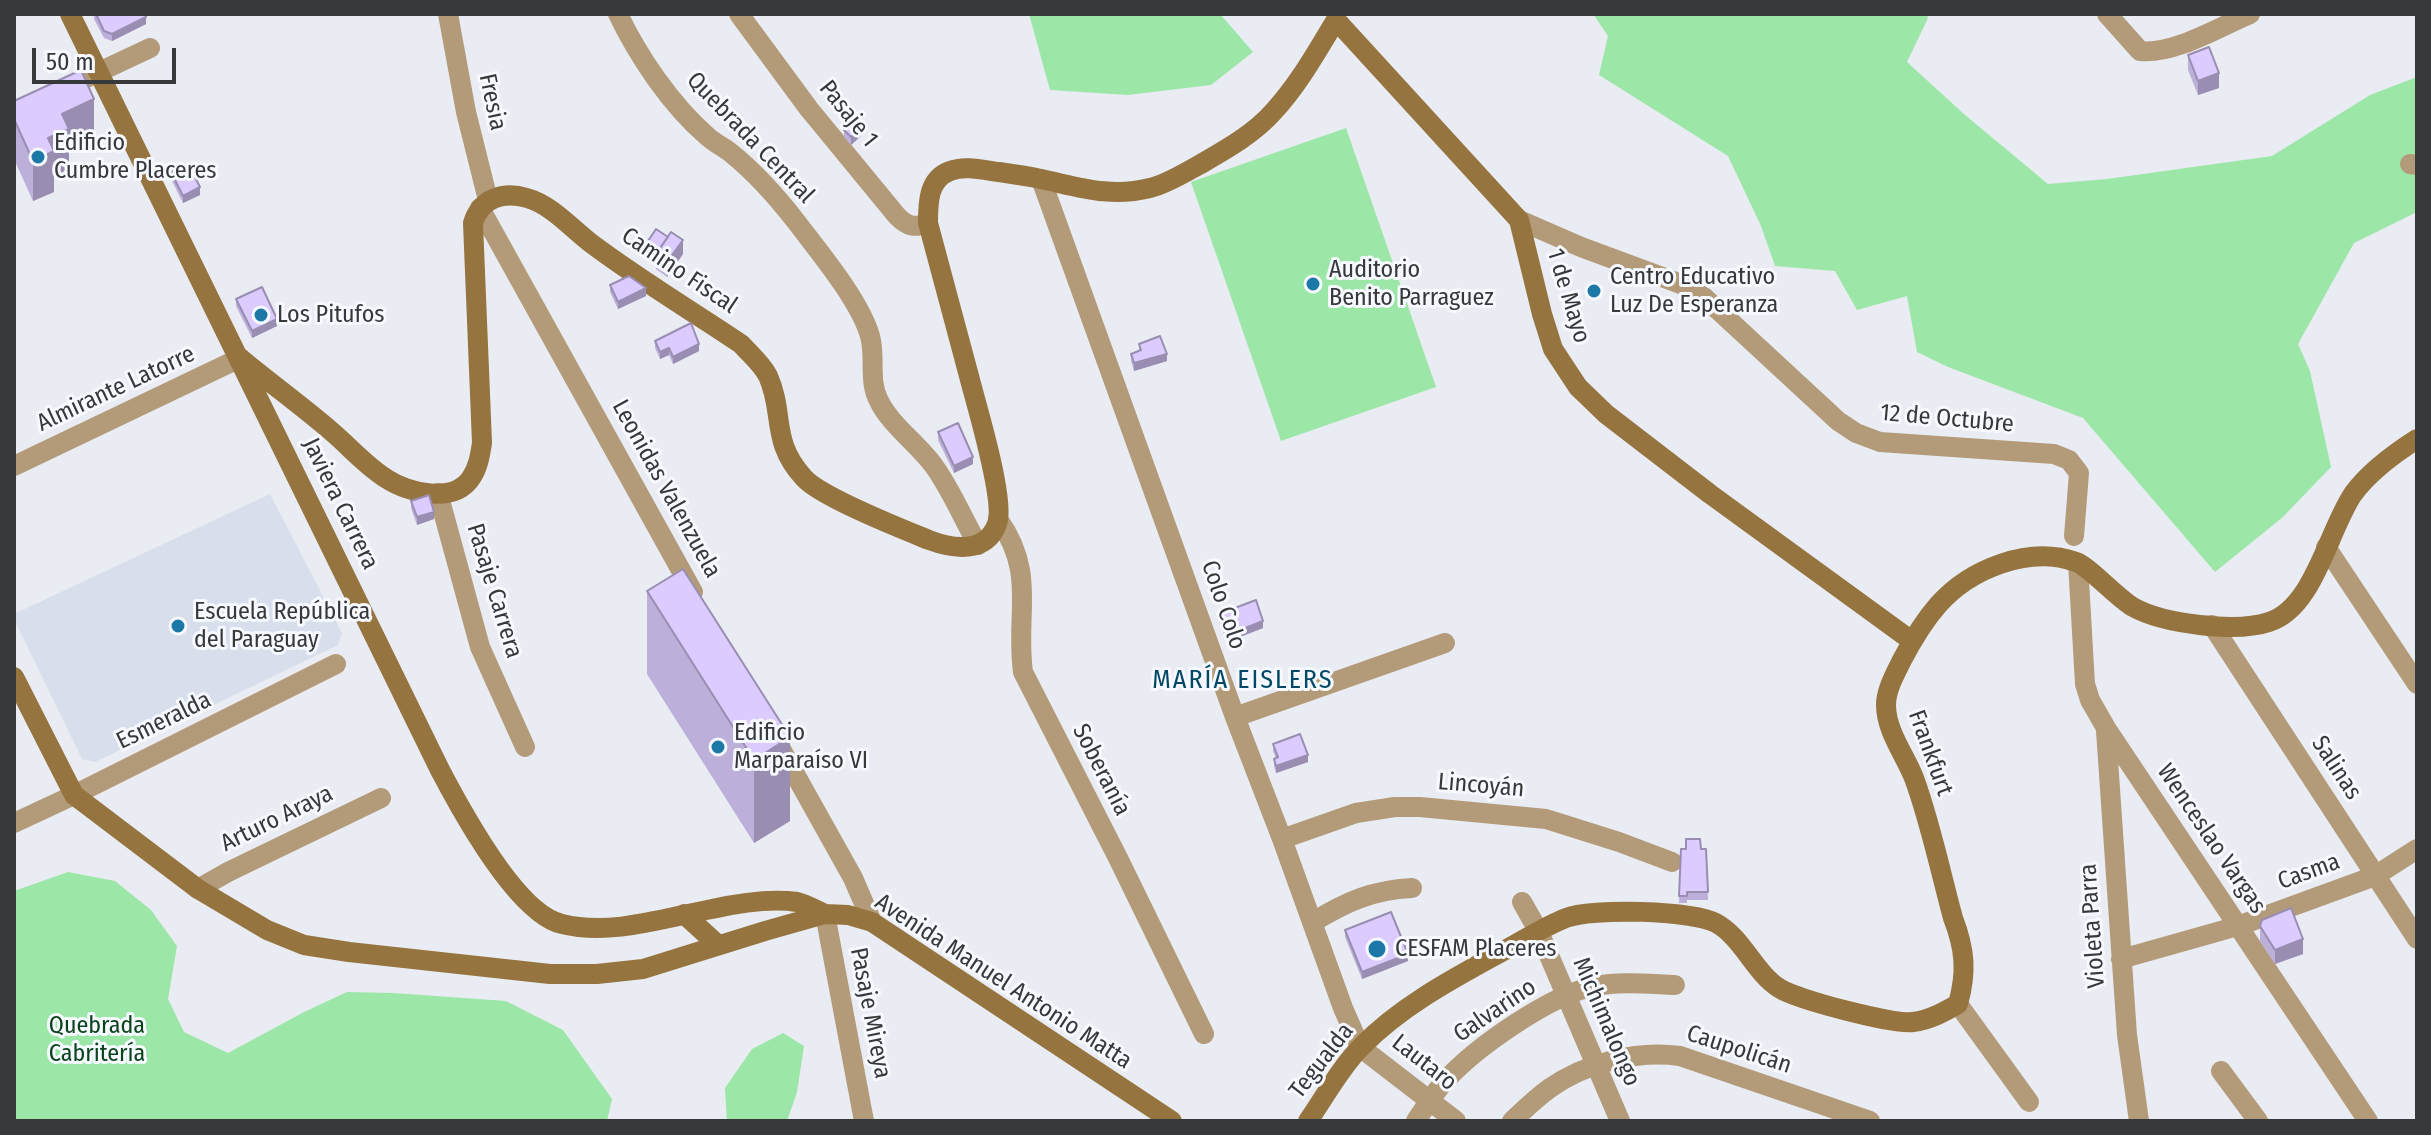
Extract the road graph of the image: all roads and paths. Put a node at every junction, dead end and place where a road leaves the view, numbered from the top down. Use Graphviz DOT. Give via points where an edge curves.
graph roads {
  1 [pos="70,14"];
  2 [pos="448,14"];
  3 [pos="618,14"];
  4 [pos="739,14"];
  5 [pos="2107,14"];
  6 [pos="2250,14"];
  7 [pos="1333,17"];
  8 [pos="150,48"];
  9 [pos="99,72"];
  10 [pos="14,112"];
  11 [pos="1041,179"];
  12 [pos="484,204"];
  13 [pos="1519,220"];
  14 [pos="928,223"];
  15 [pos="240,358"];
  16 [pos="2417,439"];
  17 [pos="14,466"];
  18 [pos="438,493"];
  19 [pos="998,519"];
  20 [pos="2074,536"];
  21 [pos="978,545"];
  22 [pos="2326,547"];
  23 [pos="2078,563"];
  24 [pos="705,613"];
  25 [pos="2212,625"];
  26 [pos="1912,641"];
  27 [pos="1445,643"];
  28 [pos="336,664"];
  29 [pos="14,677"];
  30 [pos="2417,684"];
  31 [pos="1235,717"];
  32 [pos="767,724"];
  33 [pos="2106,728"];
  34 [pos="525,747"];
  35 [pos="74,795"];
  36 [pos="381,798"];
  37 [pos="14,823"];
  38 [pos="1282,839"];
  39 [pos="2417,849"];
  40 [pos="1672,862"];
  41 [pos="2375,876"];
  42 [pos="1412,888"];
  43 [pos="198,889"];
  44 [pos="1522,902"];
  45 [pos="684,914"];
  46 [pos="825,914"];
  47 [pos="872,922"];
  48 [pos="1313,922"];
  49 [pos="2238,926"];
  50 [pos="1539,932"];
  51 [pos="2417,939"];
  52 [pos="718,945"];
  53 [pos="2121,959"];
  54 [pos="1675,985"];
  55 [pos="1566,995"];
  56 [pos="1958,1004"];
  57 [pos="1204,1034"];
  58 [pos="1360,1047"];
  59 [pos="1595,1065"];
  60 [pos="2221,1071"];
  61 [pos="1430,1099"];
  62 [pos="2029,1102"];
  63 [pos="2362,1119"];
  64 [pos="864,1121"];
  65 [pos="1172,1121"];
  66 [pos="1308,1121"];
  67 [pos="1416,1121"];
  68 [pos="1456,1121"];
  69 [pos="1512,1121"];
  70 [pos="1620,1121"];
  71 [pos="1870,1121"];
  72 [pos="2139,1121"];
  73 [pos="2258,1121"];
  1 -- 9 [label="street, Javiera Carrera"];
  2 -- 12 [label="street, Fresia"];
  3 -- 21 [label="street, Quebrada Central" via="688,118 766,186 851,298 870,337 879,402 934,467"];
  4 -- 14 [label="street, Pasaje 1" via="897,216 912,227"];
  5 -- 6 [label="street" via="2140,51 2152,53"];
  7 -- 11 [label="street" via="1303,73 1273,113 1187,172 1153,188 1118,194"];
  7 -- 13 [label="street, 1 de Mayo"];
  8 -- 9 [label="street"];
  9 -- 10 [label="street"];
  9 -- 15 [label="street, Javiera Carrera"];
  11 -- 14 [label="street" via="977,169 948,171 931,189"];
  11 -- 31 [label="street, Colo Colo"];
  12 -- 18 [label="street" via="473,223 482,443 470,481"];
  12 -- 21 [label="street, Camino Fiscal" via="503,196 543,205 741,344 767,373 783,446 806,480 934,542"];
  12 -- 24 [label="street, Leonidas Valenzuela"];
  13 -- 20 [label="street, 12 de Octubre" via="1705,298 1856,433 1880,442 2054,454 2069,460 2079,473"];
  13 -- 26 [label="street, 1 de Mayo" via="1553,349 1578,387 1698,485"];
  14 -- 19 [label="street" via="988,448"];
  15 -- 17 [label="street, Almirante Latorre"];
  15 -- 18 [label="street" via="387,480"];
  15 -- 45 [label="street, Javiera Carrera" via="440,770 496,864 525,901 559,924 600,928"];
  16 -- 22 [label="street" via="2380,466 2353,495"];
  18 -- 34 [label="street, Pasaje Carrera" via="480,647"];
  19 -- 21 [label="street"];
  19 -- 57 [label="street, Soberanía" via="1014,544 1022,573 1023,672"];
  22 -- 25 [label="street" via="2300,599 2284,615 2248,626"];
  22 -- 30 [label="street"];
  23 -- 25 [label="street" via="2133,607 2177,622"];
  23 -- 26 [label="street, Frankfurt" via="2045,556 1979,574 1938,605"];
  23 -- 33 [label="street, Wenceslao Vargas" via="2085,684"];
  25 -- 41 [label="street, Salinas"];
  26 -- 56 [label="street, Frankfurt" via="1893,678 1887,714 1915,781 1961,939 1965,980"];
  27 -- 31 [label="street"];
  28 -- 35 [label="street, Esmeralda"];
  29 -- 35 [label="street, Avenida Manuel Antonio Matta"];
  31 -- 38 [label="street, Colo Colo"];
  32 -- 47 [label="street"];
  33 -- 49 [label="street, Wenceslao Vargas"];
  33 -- 53 [label="street, Violeta Parra"];
  35 -- 37 [label="street, Esmeralda"];
  35 -- 43 [label="street, Avenida Manuel Antonio Matta"];
  36 -- 43 [label="street, Arturo Araya"];
  38 -- 40 [label="street, Lincoyán" via="1356,813 1420,807 1546,819"];
  38 -- 48 [label="street, Colo Colo"];
  39 -- 41 [label="street, Casma"];
  41 -- 49 [label="street, Casma"];
  41 -- 51 [label="street, Salinas"];
  42 -- 48 [label="street" via="1370,893"];
  43 -- 52 [label="street, Avenida Manuel Antonio Matta" via="267,930 304,945 522,971 628,972"];
  44 -- 50 [label="street, Michimalongo"];
  45 -- 46 [label="street, Javiera Carrera" via="771,901 799,902"];
  45 -- 52 [label="street"];
  46 -- 47 [label="street, Avenida Manuel Antonio Matta"];
  46 -- 52 [label="street, Avenida Manuel Antonio Matta"];
  46 -- 64 [label="street, Pasaje Mireya"];
  47 -- 65 [label="street, Avenida Manuel Antonio Matta"];
  48 -- 58 [label="street, Colo Colo"];
  49 -- 53 [label="street, Casma"];
  49 -- 63 [label="street, Wenceslao Vargas"];
  50 -- 55 [label="street, Michimalongo"];
  50 -- 56 [label="street" via="1587,912 1702,918 1725,929 1779,988 1799,996 1892,1022 1934,1018"];
  50 -- 58 [label="street, Tegualda" via="1460,974"];
  53 -- 72 [label="street, Violeta Parra"];
  54 -- 55 [label="street, Galvarino" via="1610,984"];
  55 -- 59 [label="street, Michimalongo"];
  55 -- 61 [label="street, Galvarino" via="1491,1041"];
  56 -- 62 [label="street"];
  58 -- 61 [label="street, Lautaro"];
  58 -- 66 [label="street, Tegualda"];
  59 -- 69 [label="street, Caupolicán" via="1547,1090"];
  59 -- 70 [label="street, Michimalongo"];
  59 -- 71 [label="street, Caupolicán" via="1635,1056 1680,1056"];
  60 -- 73 [label="street"];
  61 -- 67 [label="street, Galvarino"];
  61 -- 68 [label="street, Lautaro"];
}
